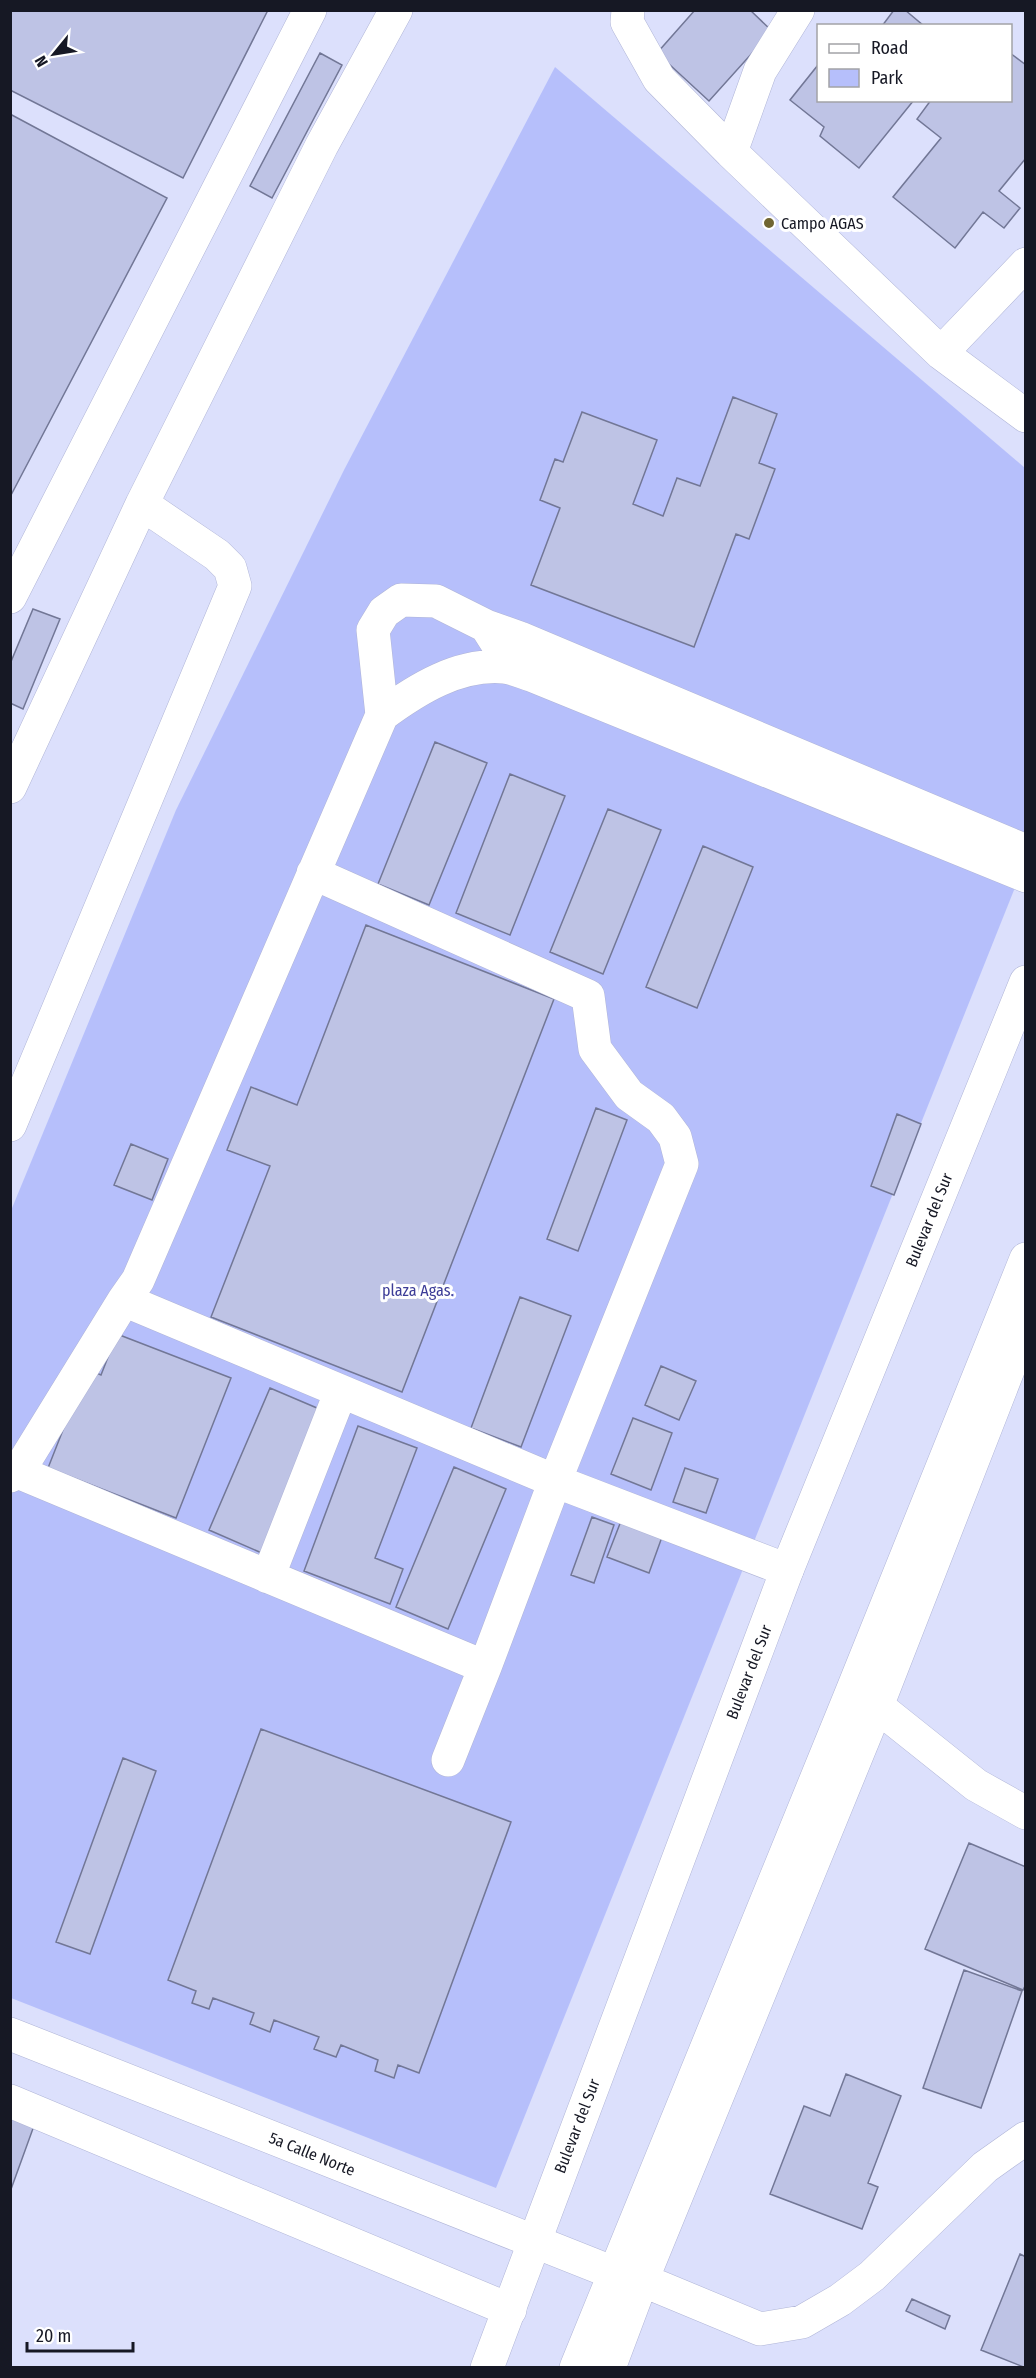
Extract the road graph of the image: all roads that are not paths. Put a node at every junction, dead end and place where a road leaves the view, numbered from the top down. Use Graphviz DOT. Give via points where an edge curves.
graph roads {
  1 [pos="310,10"];
  2 [pos="396,10"];
  3 [pos="628,10"];
  4 [pos="798,10"];
  5 [pos="731,152"];
  6 [pos="1026,264"];
  7 [pos="941,353"];
  8 [pos="1026,417"];
  9 [pos="142,504"];
  10 [pos="10,597"];
  11 [pos="486,626"];
  12 [pos="506,667"];
  13 [pos="382,714"];
  14 [pos="14,770"];
  15 [pos="1026,851"];
  16 [pos="313,873"];
  17 [pos="1026,876"];
  18 [pos="1026,982"];
  19 [pos="10,1125"];
  20 [pos="1026,1259"];
  21 [pos="124,1299"];
  22 [pos="1026,1324"];
  23 [pos="341,1391"];
  24 [pos="14,1474"];
  25 [pos="555,1481"];
  26 [pos="788,1570"];
  27 [pos="268,1577"];
  28 [pos="485,1667"];
  29 [pos="864,1700"];
  30 [pos="448,1760"];
  31 [pos="1026,1813"];
  32 [pos="10,2034"];
  33 [pos="10,2101"];
  34 [pos="1026,2138"];
  35 [pos="533,2241"];
  36 [pos="628,2277"];
  37 [pos="510,2310"];
  38 [pos="487,2367"];
  39 [pos="576,2367"];
  40 [pos="609,2367"];
  1 -- 10 [label="main road"];
  2 -- 9 [label="main road" via="322,145"];
  3 -- 5 [label="main road" via="627,22 659,79"];
  4 -- 5 [label="main road" via="760,71"];
  5 -- 7 [label="main road"];
  6 -- 7 [label="main road"];
  7 -- 8 [label="main road"];
  9 -- 14 [label="main road"];
  9 -- 19 [label="main road" via="217,555 230,568 235,586"];
  11 -- 12 [label="main road"];
  11 -- 13 [label="main road" via="436,601 401,600 384,612 373,630"];
  11 -- 15 [label="main road"];
  12 -- 13 [label="main road" via="451,674 408,695"];
  12 -- 17 [label="main road"];
  13 -- 16 [label="main road"];
  16 -- 21 [label="main road" via="138,1280"];
  16 -- 25 [label="main road" via="588,996 595,1049 628,1095 661,1118 675,1137 682,1164"];
  18 -- 26 [label="main road, Bulevar del Sur"];
  20 -- 29 [label="main road"];
  21 -- 23 [label="main road"];
  21 -- 24 [label="main road"];
  22 -- 29 [label="main road"];
  23 -- 25 [label="main road"];
  23 -- 27 [label="main road"];
  24 -- 27 [label="main road"];
  25 -- 26 [label="main road"];
  25 -- 28 [label="main road"];
  26 -- 35 [label="main road, Bulevar del Sur"];
  27 -- 28 [label="main road"];
  28 -- 30 [label="main road"];
  29 -- 31 [label="main road" via="976,1785"];
  29 -- 36 [label="main road"];
  32 -- 35 [label="main road, 5a Calle Norte"];
  33 -- 37 [label="main road"];
  34 -- 36 [label="main road, 5a Calle Norte" via="985,2167 872,2276 802,2322 760,2329"];
  35 -- 36 [label="main road, 5a Calle Norte"];
  35 -- 37 [label="main road, Bulevar del Sur"];
  36 -- 39 [label="main road"];
  36 -- 40 [label="main road"];
  37 -- 38 [label="main road, Bulevar del Sur"];
}
